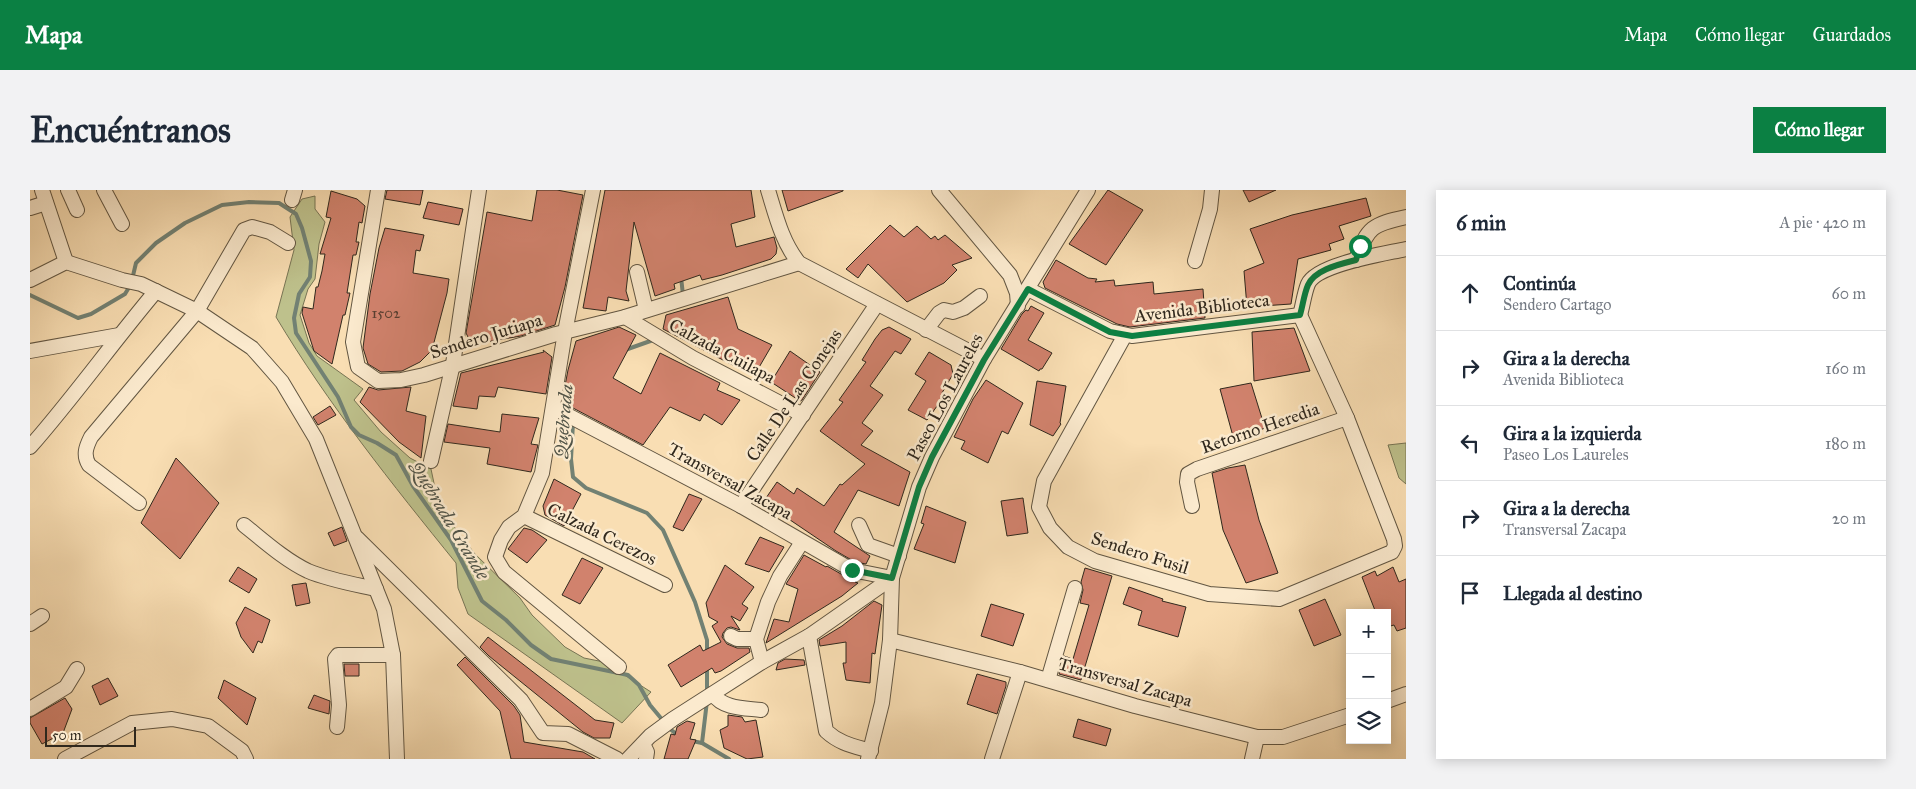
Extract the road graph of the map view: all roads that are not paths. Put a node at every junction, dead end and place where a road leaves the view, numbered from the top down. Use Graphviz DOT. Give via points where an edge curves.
graph roads {
  1 [pos="68,190"];
  2 [pos="104,190"];
  3 [pos="378,190"];
  4 [pos="479,190"];
  5 [pos="593,190"];
  6 [pos="768,190"];
  7 [pos="938,190"];
  8 [pos="1088,190"];
  9 [pos="1212,190"];
  10 [pos="44,197"];
  11 [pos="30,208"];
  12 [pos="77,210"];
  13 [pos="1406,217"];
  14 [pos="122,224"];
  15 [pos="288,243"];
  16 [pos="1406,248"];
  17 [pos="1356,260"];
  18 [pos="1195,261"];
  19 [pos="66,262"];
  20 [pos="799,263"];
  21 [pos="637,272"];
  22 [pos="1038,274"];
  23 [pos="1010,275"];
  24 [pos="30,280"];
  25 [pos="1028,289"];
  26 [pos="156,291"];
  27 [pos="980,296"];
  28 [pos="877,304"];
  29 [pos="1018,306"];
  30 [pos="646,310"];
  31 [pos="197,311"];
  32 [pos="1300,315"];
  33 [pos="625,317"];
  34 [pos="926,330"];
  35 [pos="565,332"];
  36 [pos="119,335"];
  37 [pos="1125,335"];
  38 [pos="30,351"];
  39 [pos="984,360"];
  40 [pos="453,364"];
  41 [pos="554,408"];
  42 [pos="803,415"];
  43 [pos="1347,418"];
  44 [pos="30,447"];
  45 [pos="431,461"];
  46 [pos="139,503"];
  47 [pos="741,506"];
  48 [pos="1192,506"];
  49 [pos="524,516"];
  50 [pos="859,524"];
  51 [pos="244,525"];
  52 [pos="353,533"];
  53 [pos="802,542"];
  54 [pos="899,556"];
  55 [pos="892,578"];
  56 [pos="665,585"];
  57 [pos="1075,588"];
  58 [pos="376,589"];
  59 [pos="42,616"];
  60 [pos="30,624"];
  61 [pos="731,636"];
  62 [pos="809,636"];
  63 [pos="756,639"];
  64 [pos="890,640"];
  65 [pos="393,655"];
  66 [pos="762,662"];
  67 [pos="619,667"];
  68 [pos="77,669"];
  69 [pos="1020,672"];
  70 [pos="1048,680"];
  71 [pos="712,692"];
  72 [pos="1406,694"];
  73 [pos="1391,700"];
  74 [pos="30,709"];
  75 [pos="761,710"];
  76 [pos="1346,716"];
  77 [pos="337,727"];
  78 [pos="646,737"];
  79 [pos="1257,737"];
  80 [pos="869,755"];
  81 [pos="65,759"];
  82 [pos="246,759"];
  83 [pos="397,759"];
  84 [pos="617,759"];
  85 [pos="628,759"];
  86 [pos="646,759"];
  87 [pos="992,759"];
  88 [pos="1252,759"];
  1 -- 12 [label="street"];
  2 -- 14 [label="street"];
  3 -- 40 [label="street, Sendero Jutiapa" via="353,342 358,367 378,382 424,375"];
  4 -- 40 [label="street"];
  5 -- 35 [label="street"];
  6 -- 20 [label="street" via="789,250"];
  7 -- 23 [label="street"];
  8 -- 22 [label="street, Paseo Los Laureles"];
  9 -- 18 [label="street"];
  10 -- 11 [label="street"];
  10 -- 19 [label="street"];
  13 -- 17 [label="street" via="1382,222 1370,231"];
  15 -- 31 [label="street" via="252,226 244,230"];
  16 -- 17 [label="street"];
  17 -- 32 [label="street" via="1316,274 1308,283"];
  19 -- 24 [label="street"];
  19 -- 26 [label="street"];
  20 -- 28 [label="street"];
  20 -- 30 [label="street, Sendero Jutiapa"];
  21 -- 30 [label="street"];
  22 -- 23 [label="street" via="1025,280"];
  22 -- 25 [label="street, Paseo Los Laureles"];
  23 -- 29 [label="street" via="1017,292"];
  25 -- 29 [label="street, Paseo Los Laureles"];
  25 -- 37 [label="street, Avenida Biblioteca" via="1110,332"];
  26 -- 31 [label="street"];
  26 -- 36 [label="street"];
  27 -- 34 [label="street" via="964,308 939,313"];
  28 -- 34 [label="street"];
  28 -- 42 [label="street, Calle De Las Conejas"];
  29 -- 39 [label="street, Paseo Los Laureles"];
  30 -- 33 [label="street, Sendero Jutiapa"];
  31 -- 46 [label="street" via="91,437 85,452 89,465"];
  31 -- 52 [label="street" via="252,348 282,382 316,438"];
  32 -- 37 [label="street, Avenida Biblioteca"];
  32 -- 43 [label="street"];
  33 -- 35 [label="street, Sendero Jutiapa"];
  33 -- 42 [label="street, Calzada Cuilapa" via="693,358"];
  34 -- 39 [label="street"];
  35 -- 40 [label="street, Sendero Jutiapa"];
  35 -- 41 [label="street"];
  36 -- 38 [label="street"];
  36 -- 44 [label="street" via="62,411"];
  37 -- 43 [label="street, Sendero Fusil" via="1044,481 1039,507 1050,528 1068,547 1096,561 1209,594 1279,599 1392,552 1394,539"];
  39 -- 54 [label="street, Paseo Los Laureles" via="932,457 919,487"];
  40 -- 45 [label="street"];
  41 -- 47 [label="street, Transversal Zacapa"];
  41 -- 49 [label="street" via="542,473"];
  42 -- 47 [label="street, Calle De Las Conejas"];
  43 -- 48 [label="street, Retorno Heredia" via="1188,474"];
  47 -- 53 [label="street, Transversal Zacapa"];
  49 -- 56 [label="street, Calzada Cerezos"];
  49 -- 67 [label="street" via="508,527 501,540 495,557 504,572"];
  50 -- 54 [label="street" via="868,545"];
  51 -- 58 [label="street" via="307,570"];
  52 -- 58 [label="street"];
  52 -- 84 [label="street" via="521,700 543,733 568,734"];
  53 -- 55 [label="street, Transversal Zacapa" via="852,570"];
  53 -- 63 [label="street" via="780,576"];
  54 -- 55 [label="street, Paseo Los Laureles"];
  55 -- 62 [label="street"];
  55 -- 64 [label="street, Paseo Los Laureles"];
  57 -- 70 [label="street"];
  58 -- 65 [label="street" via="384,609"];
  59 -- 60 [label="street"];
  61 -- 63 [label="street"];
  62 -- 66 [label="street"];
  62 -- 80 [label="street" via="826,731 835,740"];
  63 -- 66 [label="street"];
  64 -- 69 [label="street, Transversal Zacapa"];
  64 -- 80 [label="street, Paseo Los Laureles" via="882,703"];
  65 -- 77 [label="street" via="338,655 335,659 339,705"];
  65 -- 83 [label="street"];
  66 -- 71 [label="street"];
  68 -- 74 [label="street" via="66,687"];
  69 -- 70 [label="street, Transversal Zacapa"];
  69 -- 87 [label="street"];
  70 -- 79 [label="street, Transversal Zacapa"];
  71 -- 75 [label="street" via="717,700 730,706"];
  71 -- 78 [label="street" via="677,707"];
  72 -- 73 [label="street"];
  76 -- 79 [label="street, Transversal Zacapa" via="1283,737"];
  78 -- 84 [label="street"];
  78 -- 85 [label="street"];
  78 -- 86 [label="street"];
  79 -- 88 [label="street"];
  81 -- 82 [label="street" via="132,723 172,719 208,726 242,752"];
}
